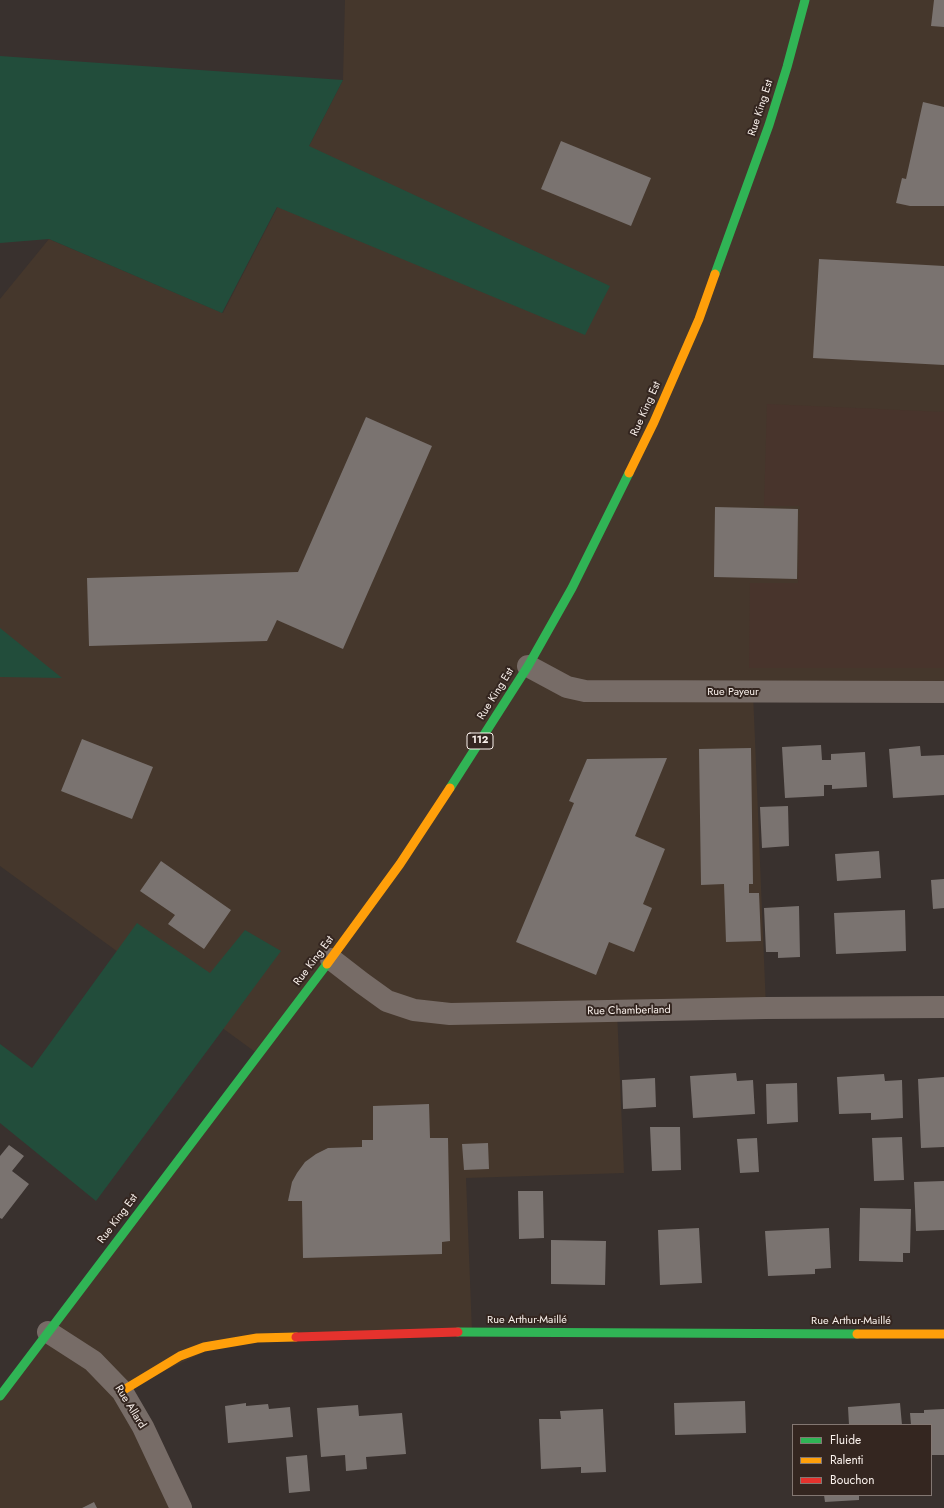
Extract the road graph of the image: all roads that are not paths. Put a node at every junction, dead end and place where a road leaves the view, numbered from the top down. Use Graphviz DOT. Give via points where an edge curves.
graph roads {
  1 [pos="805,0"];
  2 [pos="528,666"];
  3 [pos="944,692"];
  4 [pos="331,959"];
  5 [pos="944,1007"];
  6 [pos="48,1332"];
  7 [pos="944,1334"];
  8 [pos="122,1391"];
  9 [pos="0,1396"];
  10 [pos="181,1508"];
  1 -- 2 [label="main road, Rue King Est / 112" via="769,125 699,319 654,422 572,588"];
  2 -- 3 [label="street, Rue Payeur" via="567,687 585,691"];
  2 -- 4 [label="main road, Rue King Est / 112" via="400,864"];
  4 -- 5 [label="street, Rue Chamberland" via="387,1001 414,1010 450,1014"];
  4 -- 6 [label="main road, Rue King Est / 112"];
  6 -- 8 [label="street, Rue Allard" via="94,1361"];
  6 -- 9 [label="main road, Rue King Est / 112"];
  7 -- 8 [label="main road, Rue Arthur-Maillé" via="472,1332 257,1338 204,1347 180,1356"];
  8 -- 10 [label="street, Rue Allard" via="143,1427"];
}
